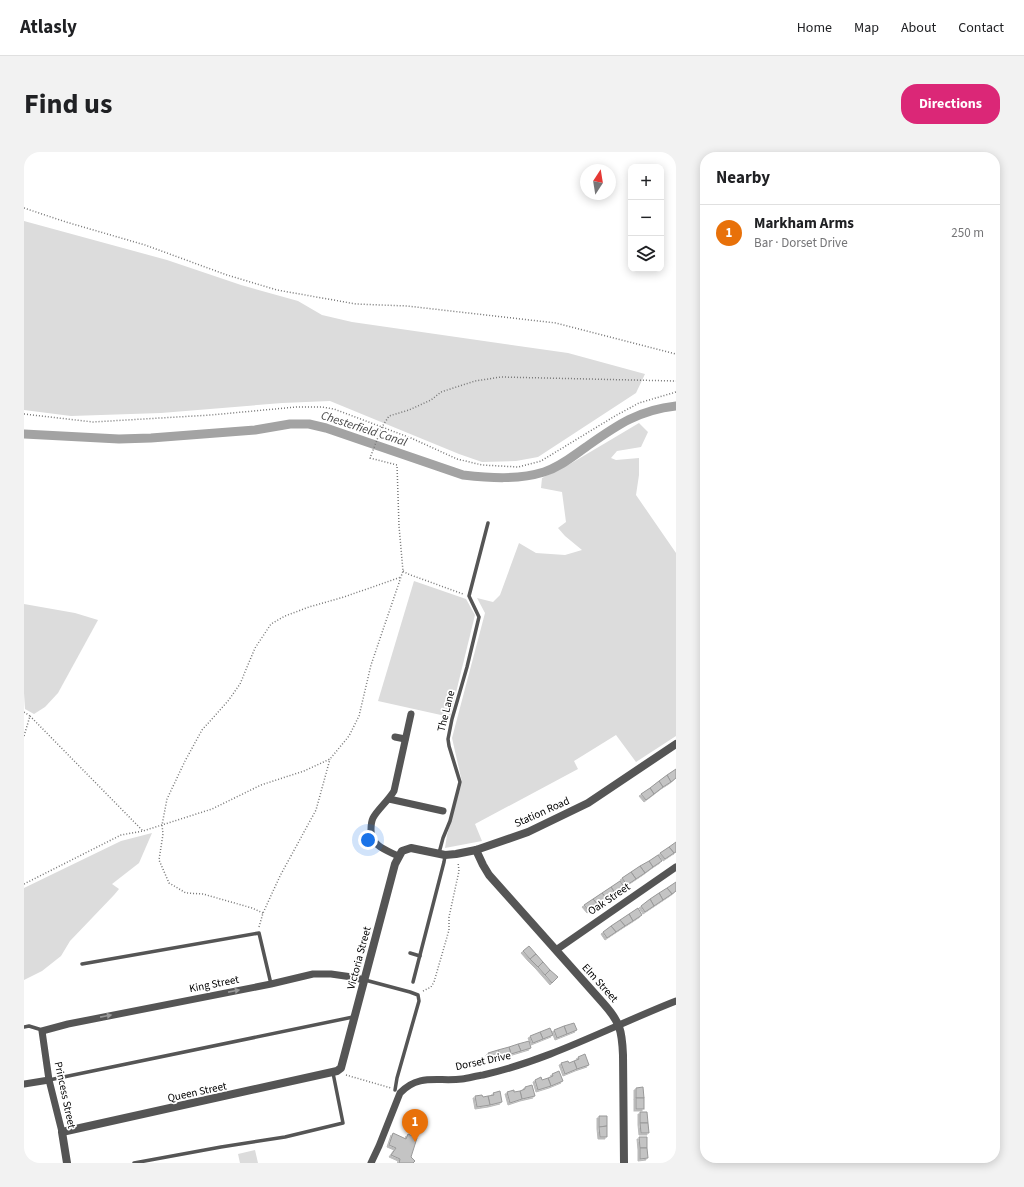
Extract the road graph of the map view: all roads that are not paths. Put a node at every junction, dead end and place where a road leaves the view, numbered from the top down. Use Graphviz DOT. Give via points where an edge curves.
graph roads {
  1 [pos="488,523"];
  2 [pos="411,714"];
  3 [pos="395,736"];
  4 [pos="405,739"];
  5 [pos="676,744"];
  6 [pos="389,800"];
  7 [pos="443,811"];
  8 [pos="476,850"];
  9 [pos="400,853"];
  10 [pos="442,854"];
  11 [pos="676,867"];
  12 [pos="556,950"];
  13 [pos="410,954"];
  14 [pos="420,956"];
  15 [pos="82,964"];
  16 [pos="364,980"];
  17 [pos="413,982"];
  18 [pos="271,984"];
  19 [pos="676,1001"];
  20 [pos="354,1017"];
  21 [pos="619,1024"];
  22 [pos="24,1027"];
  23 [pos="42,1030"];
  24 [pos="335,1072"];
  25 [pos="49,1080"];
  26 [pos="24,1084"];
  27 [pos="395,1090"];
  28 [pos="62,1132"];
  29 [pos="67,1163"];
  30 [pos="134,1163"];
  31 [pos="371,1163"];
  32 [pos="624,1163"];
  1 -- 10 [label="lane, The Lane" via="469,596 479,617 448,739 460,782 443,838"];
  2 -- 4 [label="street"];
  3 -- 4 [label="street"];
  4 -- 6 [label="street" via="394,791"];
  5 -- 8 [label="street, Station Road" via="588,803 528,832"];
  6 -- 7 [label="street"];
  6 -- 9 [label="street" via="373,818 371,834 373,841 380,848"];
  8 -- 10 [label="street, Station Road"];
  8 -- 12 [label="street, Elm Street" via="490,875"];
  9 -- 10 [label="street, Station Road" via="411,848"];
  9 -- 16 [label="street, Victoria Street"];
  10 -- 14 [label="lane, The Lane" via="442,870"];
  11 -- 12 [label="street, Oak Street"];
  12 -- 21 [label="street, Elm Street"];
  13 -- 14 [label="lane"];
  14 -- 17 [label="lane, The Lane"];
  15 -- 18 [label="lane" via="259,933"];
  16 -- 18 [label="street, King Street" via="331,974 312,974"];
  16 -- 20 [label="street, Victoria Street"];
  16 -- 27 [label="lane" via="418,996 419,1001"];
  23 -- 18 [label="street, King Street, one-way"];
  19 -- 21 [label="street, Dorset Drive"];
  20 -- 24 [label="street, Victoria Street" via="341,1068"];
  20 -- 25 [label="lane"];
  21 -- 31 [label="street, Dorset Drive" via="522,1064 462,1079 426,1080 410,1084 400,1093"];
  21 -- 32 [label="street, Elm Street" via="623,1041"];
  22 -- 23 [label="lane"];
  23 -- 25 [label="street, Princess Street"];
  24 -- 28 [label="street, Queen Street"];
  24 -- 30 [label="lane" via="343,1123 285,1137"];
  25 -- 26 [label="street"];
  25 -- 28 [label="street, Princess Street"];
  28 -- 29 [label="street, Princess Street"];
}
